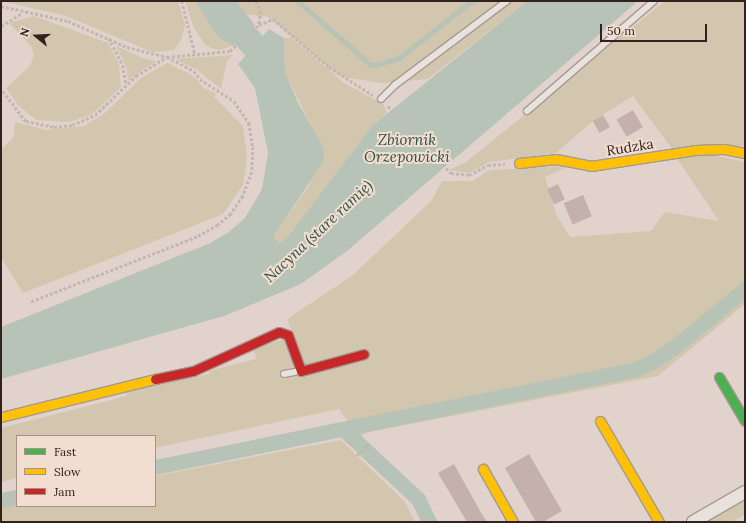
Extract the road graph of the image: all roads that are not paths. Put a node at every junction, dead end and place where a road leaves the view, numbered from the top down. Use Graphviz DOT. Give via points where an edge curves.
graph roads {
  1 [pos="507,1"];
  2 [pos="654,1"];
  3 [pos="381,99"];
  4 [pos="527,111"];
  5 [pos="745,153"];
  6 [pos="519,163"];
  7 [pos="364,354"];
  8 [pos="301,371"];
  9 [pos="284,374"];
  10 [pos="719,377"];
  11 [pos="1,418"];
  12 [pos="600,421"];
  13 [pos="745,421"];
  14 [pos="483,469"];
  15 [pos="745,492"];
  16 [pos="513,522"];
  17 [pos="659,522"];
  18 [pos="693,522"];
  1 -- 3 [label="lane" via="395,85"];
  2 -- 4 [label="lane"];
  5 -- 6 [label="street, Rudzka" via="708,149 591,166 556,158"];
  7 -- 8 [label="street"];
  8 -- 9 [label="lane"];
  8 -- 11 [label="street" via="288,336 279,332 186,373 116,387"];
  10 -- 13 [label="street"];
  12 -- 17 [label="street"];
  14 -- 16 [label="street"];
  15 -- 18 [label="street"];
}
